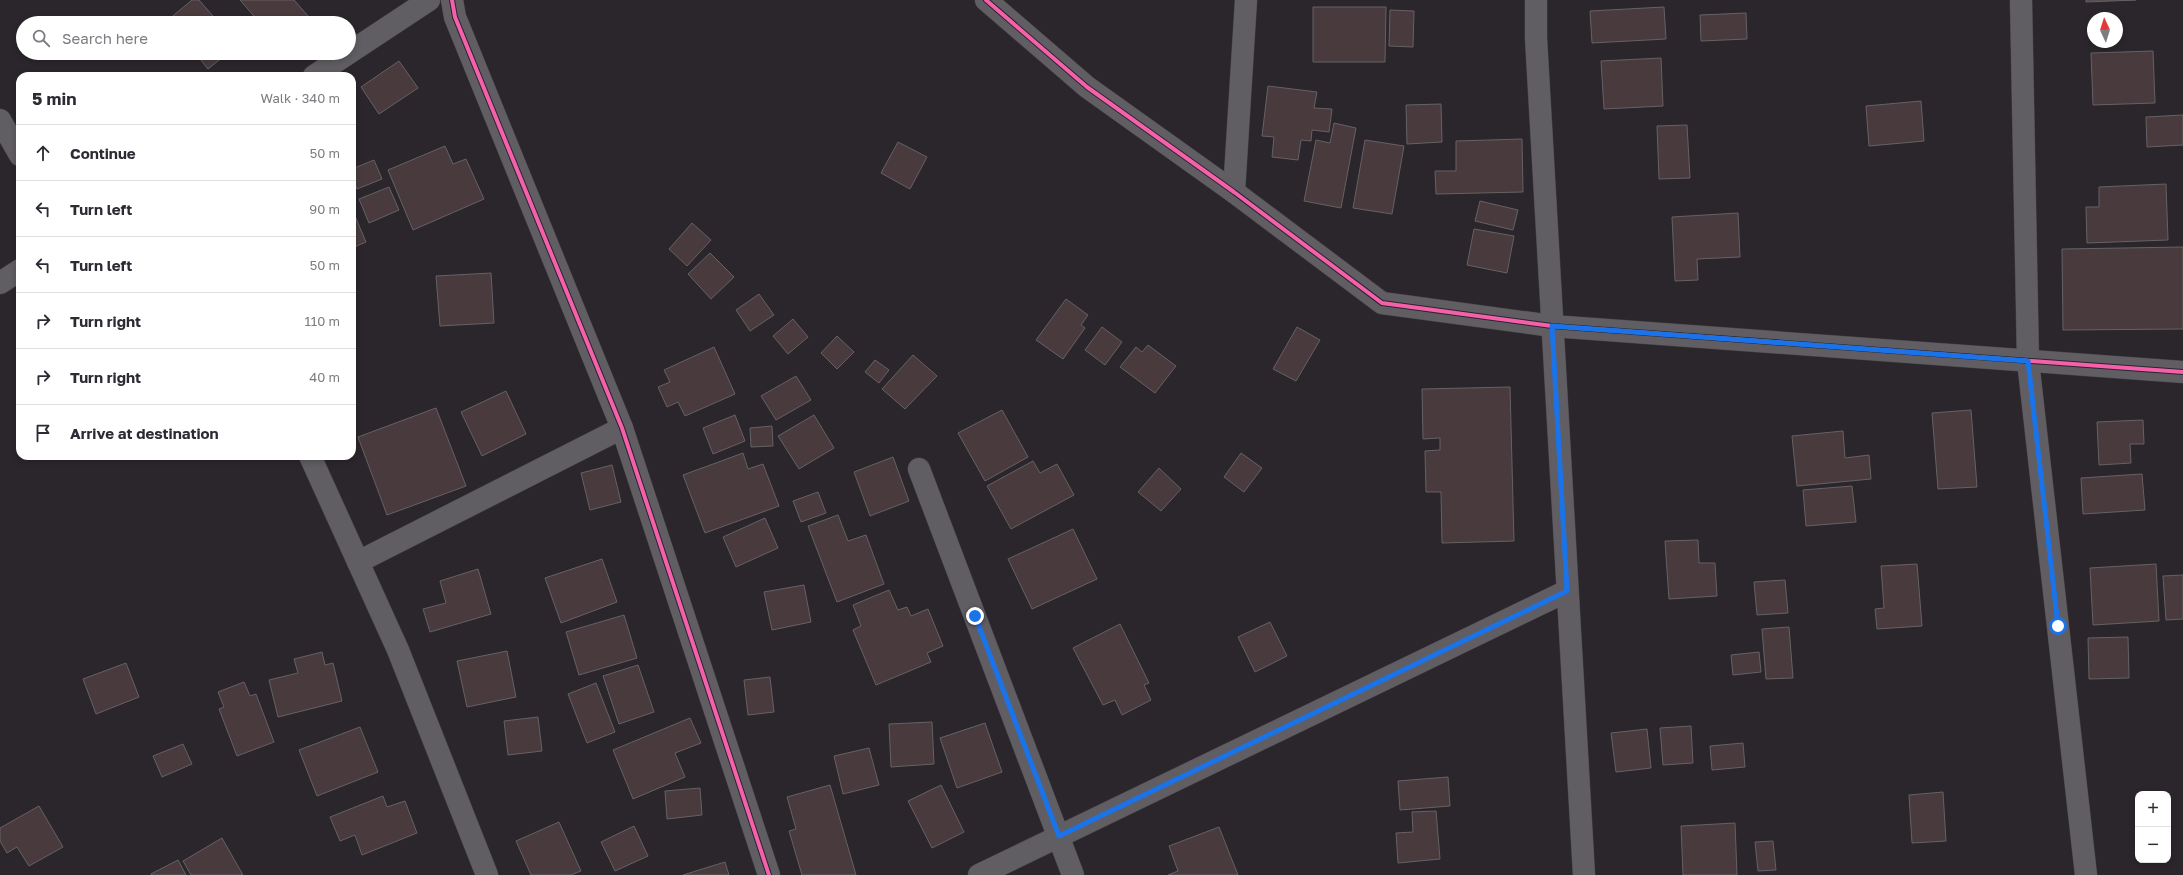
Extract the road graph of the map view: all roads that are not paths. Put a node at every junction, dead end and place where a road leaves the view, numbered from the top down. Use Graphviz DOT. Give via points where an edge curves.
graph roads {
  1 [pos="429,0"];
  2 [pos="452,0"];
  3 [pos="986,0"];
  4 [pos="1246,0"];
  5 [pos="1536,0"];
  6 [pos="2021,0"];
  7 [pos="356,48"];
  8 [pos="338,60"];
  9 [pos="320,72"];
  10 [pos="0,120"];
  11 [pos="16,148"];
  12 [pos="1234,192"];
  13 [pos="16,273"];
  14 [pos="0,283"];
  15 [pos="1552,326"];
  16 [pos="2028,361"];
  17 [pos="2183,372"];
  18 [pos="622,428"];
  19 [pos="312,460"];
  20 [pos="919,469"];
  21 [pos="358,562"];
  22 [pos="1567,591"];
  23 [pos="1059,836"];
  24 [pos="487,875"];
  25 [pos="769,875"];
  26 [pos="980,875"];
  27 [pos="1073,875"];
  28 [pos="1584,875"];
  29 [pos="2086,875"];
  1 -- 7 [label="street"];
  2 -- 18 [label="street" via="454,17"];
  3 -- 12 [label="street" via="1087,87"];
  4 -- 12 [label="street"];
  5 -- 15 [label="street"];
  6 -- 16 [label="street"];
  8 -- 9 [label="street"];
  10 -- 11 [label="street"];
  12 -- 15 [label="street" via="1382,303"];
  13 -- 14 [label="street"];
  15 -- 16 [label="street"];
  15 -- 22 [label="street"];
  16 -- 17 [label="street"];
  16 -- 29 [label="street"];
  18 -- 21 [label="street"];
  18 -- 25 [label="street"];
  19 -- 21 [label="street"];
  20 -- 23 [label="street"];
  21 -- 24 [label="street" via="398,650"];
  22 -- 23 [label="street"];
  22 -- 28 [label="street"];
  23 -- 26 [label="street"];
  23 -- 27 [label="street"];
}
